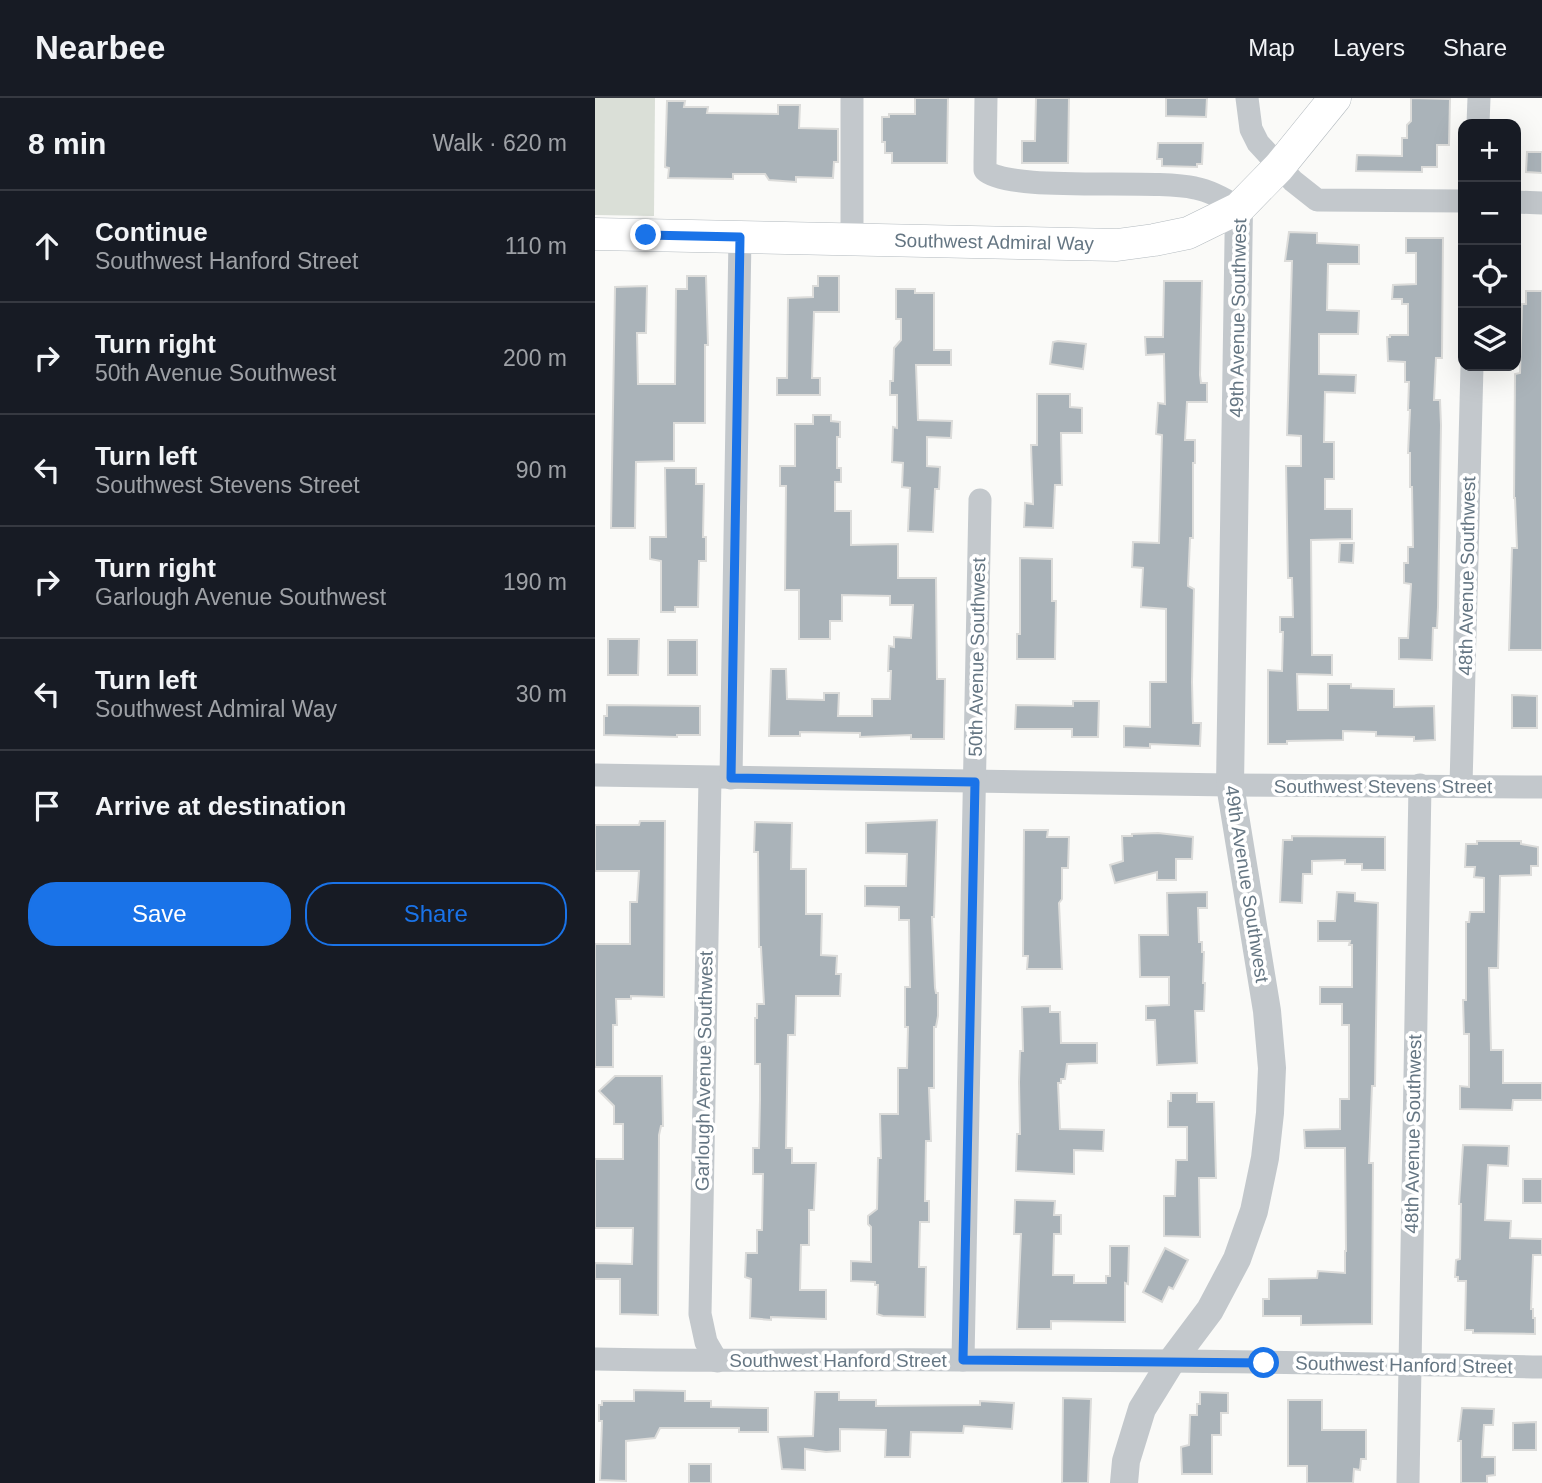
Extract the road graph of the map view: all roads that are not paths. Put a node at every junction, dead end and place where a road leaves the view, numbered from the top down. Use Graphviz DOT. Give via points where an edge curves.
graph roads {
  1 [pos="852,98"];
  2 [pos="986,98"];
  3 [pos="1247,98"];
  4 [pos="1335,98"];
  5 [pos="1479,98"];
  6 [pos="1478,119"];
  7 [pos="1279,167"];
  8 [pos="1458,201"];
  9 [pos="1521,202"];
  10 [pos="1542,202"];
  11 [pos="1239,208"];
  12 [pos="595,234"];
  13 [pos="740,237"];
  14 [pos="852,238"];
  15 [pos="1472,371"];
  16 [pos="980,500"];
  17 [pos="595,775"];
  18 [pos="720,778"];
  19 [pos="975,782"];
  20 [pos="1230,785"];
  21 [pos="1420,785"];
  22 [pos="1461,785"];
  23 [pos="1542,787"];
  24 [pos="595,1359"];
  25 [pos="963,1360"];
  26 [pos="717,1361"];
  27 [pos="1171,1362"];
  28 [pos="1409,1364"];
  29 [pos="1542,1367"];
  30 [pos="1124,1483"];
  31 [pos="1408,1483"];
  1 -- 14 [label="street"];
  2 -- 11 [label="street" via="987,173 1021,182 1195,188"];
  3 -- 7 [label="street" via="1251,129"];
  4 -- 7 [label="main road, Southwest Admiral Way"];
  5 -- 6 [label="street"];
  7 -- 8 [label="street" via="1317,200"];
  7 -- 11 [label="main road, Southwest Admiral Way"];
  9 -- 10 [label="street"];
  11 -- 14 [label="main road, Southwest Admiral Way" via="1188,233 1117,245"];
  11 -- 20 [label="street, 49th Avenue Southwest"];
  12 -- 13 [label="main road, Southwest Admiral Way"];
  13 -- 14 [label="main road, Southwest Admiral Way"];
  13 -- 18 [label="street, Garlough Avenue Southwest"];
  15 -- 22 [label="street, 48th Avenue Southwest"];
  16 -- 19 [label="street, 50th Avenue Southwest"];
  17 -- 18 [label="street, Southwest Stevens Street"];
  18 -- 19 [label="street, Southwest Stevens Street"];
  18 -- 26 [label="street, Garlough Avenue Southwest" via="700,1314 706,1342"];
  19 -- 20 [label="street, Southwest Stevens Street"];
  19 -- 25 [label="street, 50th Avenue Southwest"];
  20 -- 21 [label="street, Southwest Stevens Street"];
  20 -- 27 [label="street, 49th Avenue Southwest" via="1267,1011 1270,1113 1257,1198 1237,1259 1210,1310"];
  21 -- 22 [label="street, Southwest Stevens Street"];
  21 -- 28 [label="street, 48th Avenue Southwest"];
  22 -- 23 [label="street, Southwest Stevens Street"];
  24 -- 26 [label="street, Southwest Hanford Street"];
  25 -- 26 [label="street, Southwest Hanford Street"];
  25 -- 27 [label="street, Southwest Hanford Street"];
  27 -- 28 [label="street, Southwest Hanford Street"];
  27 -- 30 [label="street, 49th Avenue Southwest" via="1142,1409"];
  28 -- 29 [label="street, Southwest Hanford Street"];
  28 -- 31 [label="street, 48th Avenue Southwest"];
}
